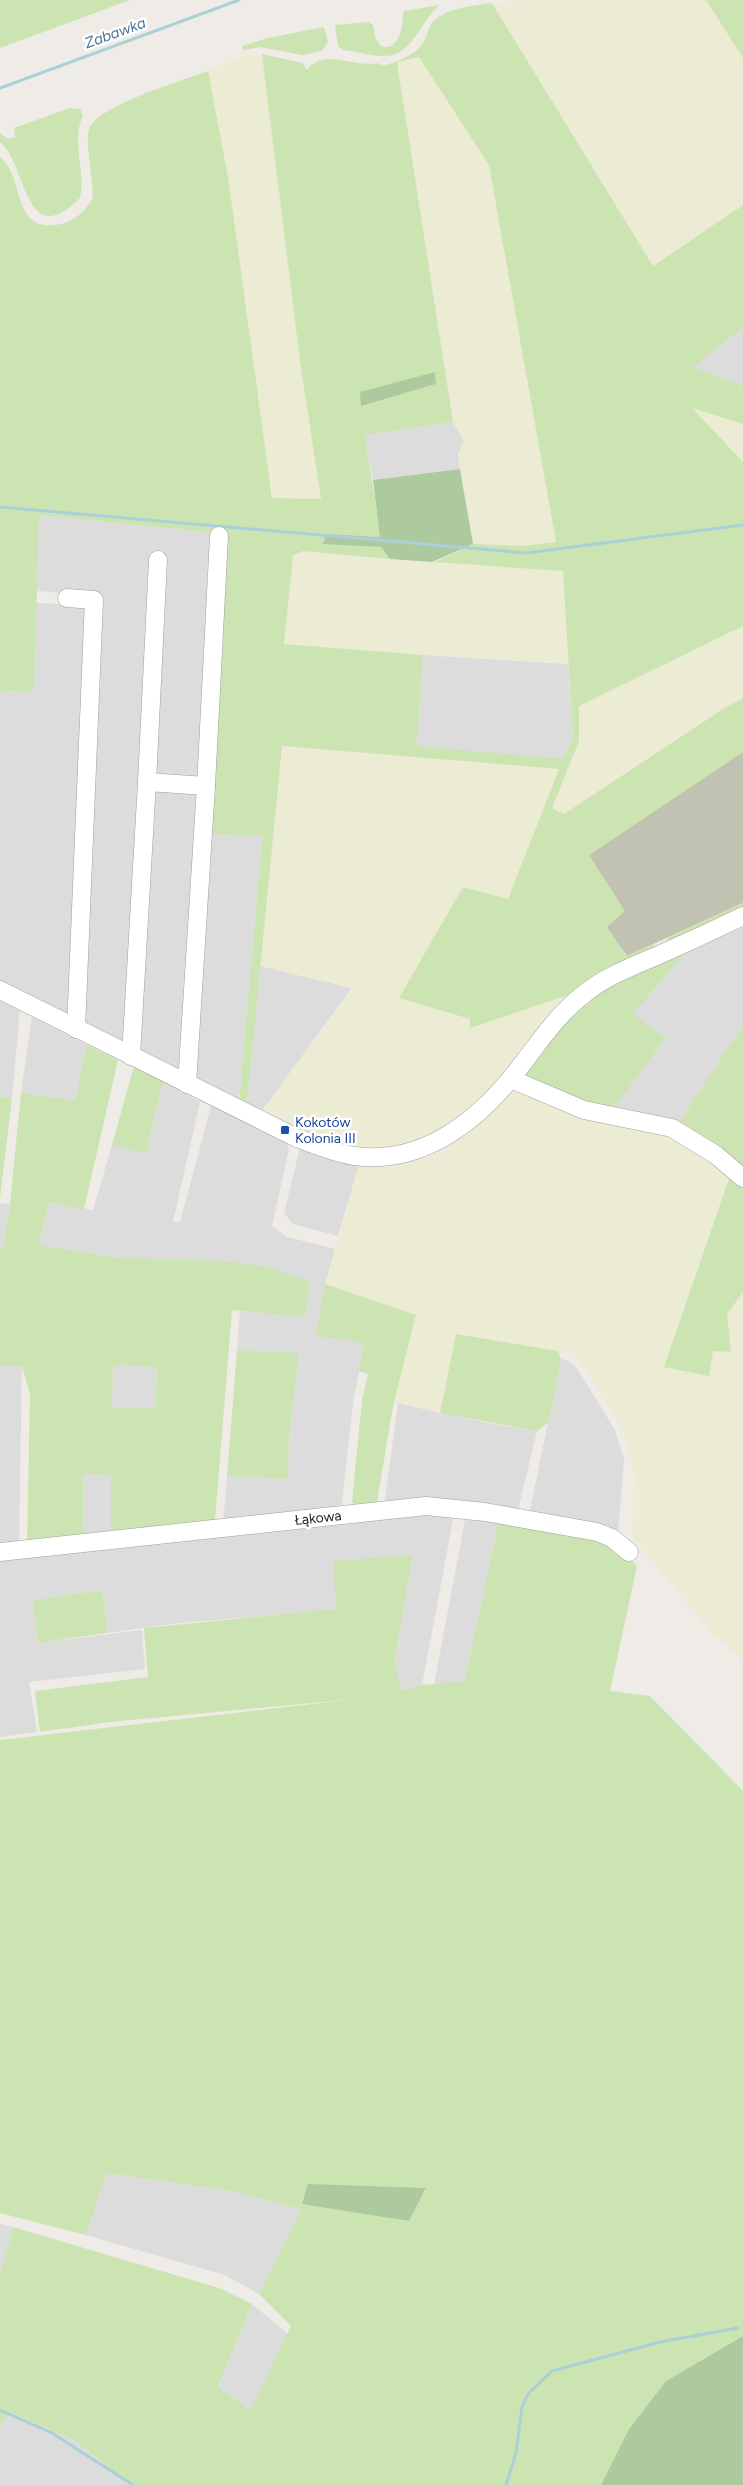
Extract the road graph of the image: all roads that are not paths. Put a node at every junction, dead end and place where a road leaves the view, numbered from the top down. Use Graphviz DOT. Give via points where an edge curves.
graph roads {
  1 [pos="219,536"];
  2 [pos="158,560"];
  3 [pos="67,598"];
  4 [pos="147,782"];
  5 [pos="206,786"];
  6 [pos="743,916"];
  7 [pos="0,990"];
  8 [pos="76,1029"];
  9 [pos="131,1056"];
  10 [pos="511,1079"];
  11 [pos="187,1084"];
  12 [pos="743,1178"];
  13 [pos="0,1552"];
  14 [pos="629,1552"];
  1 -- 5 [label="street"];
  2 -- 4 [label="street"];
  3 -- 8 [label="street" via="94,600"];
  4 -- 5 [label="street"];
  4 -- 9 [label="street"];
  5 -- 11 [label="street"];
  6 -- 10 [label="street" via="590,989 557,1022"];
  7 -- 8 [label="street"];
  8 -- 9 [label="street"];
  9 -- 11 [label="street"];
  10 -- 11 [label="street" via="475,1116 456,1130 415,1152 388,1157 353,1156 324,1149 268,1126"];
  10 -- 12 [label="street" via="584,1110 672,1128 703,1146"];
  13 -- 14 [label="street, Łąkowa" via="426,1506 485,1512 597,1532 612,1538"];
}
